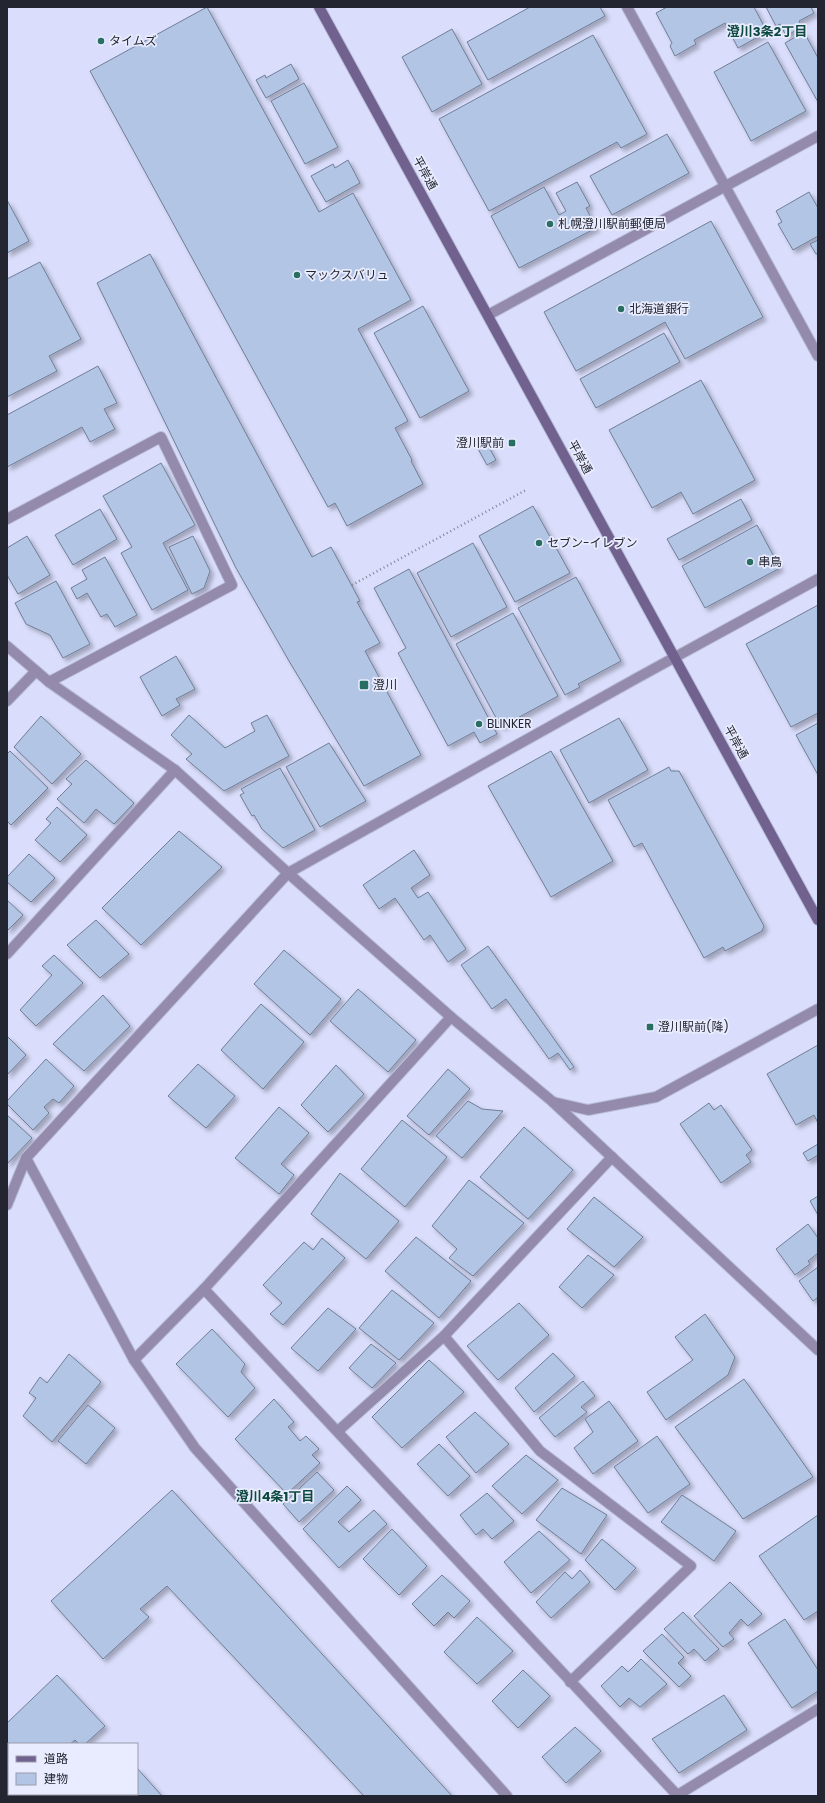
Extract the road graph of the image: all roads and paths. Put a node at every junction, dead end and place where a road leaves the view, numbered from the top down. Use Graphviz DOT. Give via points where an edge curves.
graph roads {
  1 [pos="319,7"];
  2 [pos="627,7"];
  3 [pos="818,136"];
  4 [pos="724,187"];
  5 [pos="488,315"];
  6 [pos="818,356"];
  7 [pos="526,490"];
  8 [pos="7,519"];
  9 [pos="818,579"];
  10 [pos="352,585"];
  11 [pos="7,646"];
  12 [pos="675,658"];
  13 [pos="36,671"];
  14 [pos="48,682"];
  15 [pos="7,701"];
  16 [pos="175,770"];
  17 [pos="288,873"];
  18 [pos="818,920"];
  19 [pos="7,954"];
  20 [pos="818,1009"];
  21 [pos="450,1017"];
  22 [pos="553,1102"];
  23 [pos="612,1157"];
  24 [pos="26,1158"];
  25 [pos="7,1205"];
  26 [pos="204,1289"];
  27 [pos="444,1336"];
  28 [pos="818,1350"];
  29 [pos="134,1360"];
  30 [pos="338,1431"];
  31 [pos="570,1682"];
  32 [pos="818,1709"];
  33 [pos="507,1796"];
  34 [pos="677,1796"];
  1 -- 5 [label="street, 平岸通"];
  2 -- 4 [label="street"];
  3 -- 4 [label="street"];
  4 -- 5 [label="street"];
  4 -- 6 [label="street"];
  5 -- 12 [label="street, 平岸通"];
  7 -- 10 [label="path"];
  8 -- 14 [label="street" via="161,437 232,585"];
  9 -- 12 [label="street"];
  11 -- 13 [label="street"];
  12 -- 17 [label="street"];
  12 -- 18 [label="street, 平岸通"];
  13 -- 14 [label="street"];
  13 -- 15 [label="street"];
  14 -- 16 [label="street"];
  16 -- 17 [label="street"];
  16 -- 19 [label="street"];
  17 -- 21 [label="street"];
  17 -- 24 [label="street"];
  20 -- 22 [label="street" via="656,1097 588,1110"];
  21 -- 22 [label="street"];
  21 -- 26 [label="street"];
  22 -- 23 [label="street"];
  23 -- 27 [label="street"];
  23 -- 28 [label="street"];
  24 -- 25 [label="street"];
  24 -- 29 [label="street"];
  26 -- 29 [label="street"];
  26 -- 30 [label="street"];
  27 -- 30 [label="street"];
  27 -- 31 [label="street" via="540,1451 691,1566"];
  29 -- 33 [label="street" via="195,1448"];
  30 -- 31 [label="street"];
  31 -- 34 [label="street"];
  32 -- 34 [label="street"];
}
